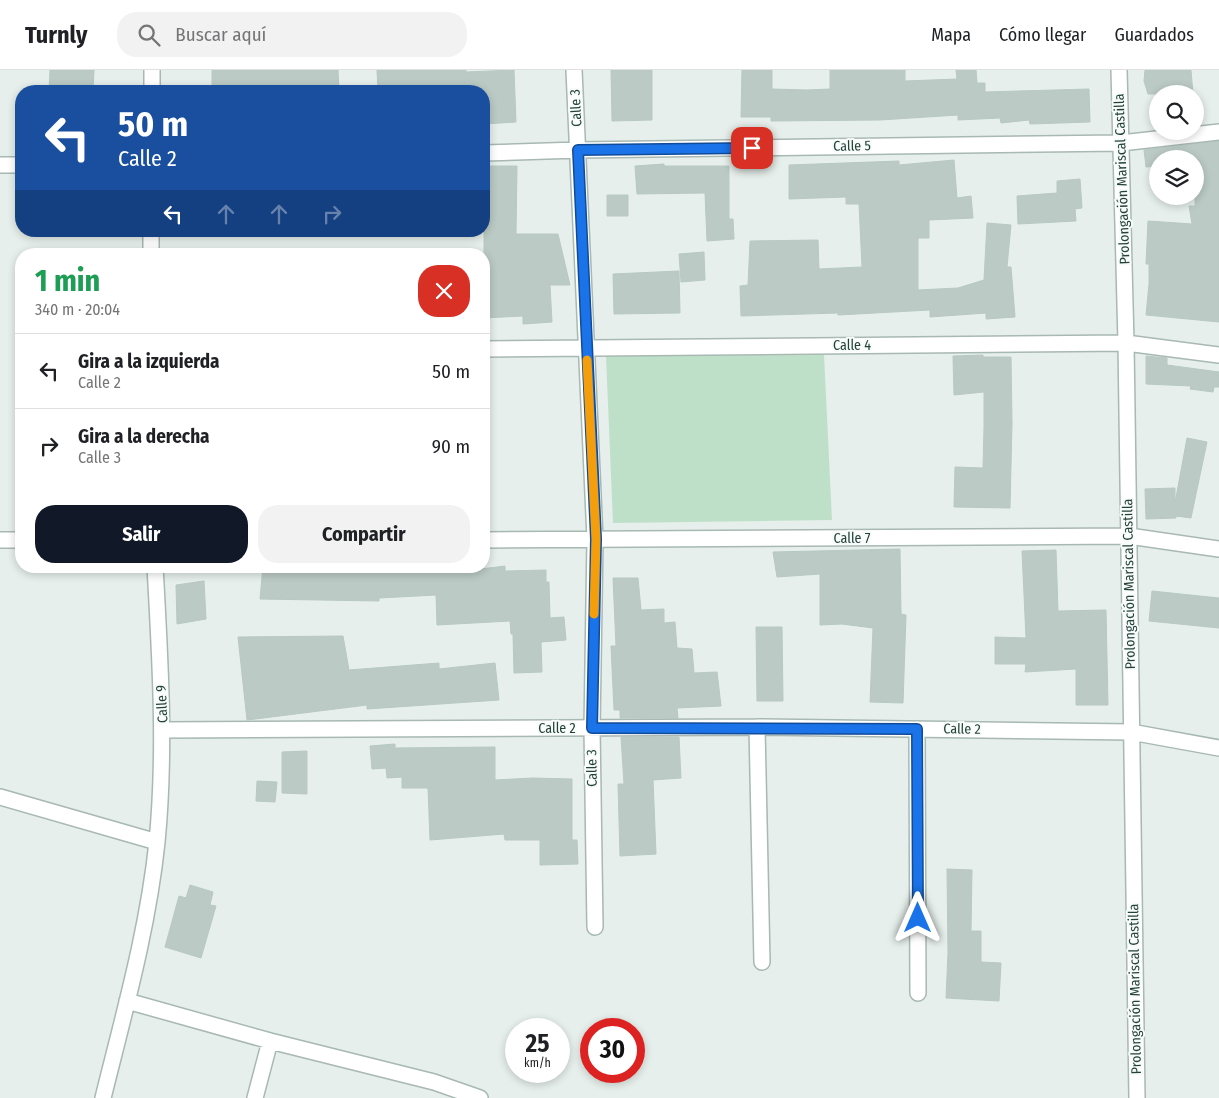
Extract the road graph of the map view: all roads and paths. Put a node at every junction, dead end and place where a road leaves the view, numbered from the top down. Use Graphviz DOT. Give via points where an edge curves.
graph roads {
  1 [pos="152,70"];
  2 [pos="574,70"];
  3 [pos="1119,70"];
  4 [pos="152,85"];
  5 [pos="1219,132"];
  6 [pos="1121,143"];
  7 [pos="578,150"];
  8 [pos="490,153"];
  9 [pos="0,165"];
  10 [pos="15,165"];
  11 [pos="1126,343"];
  12 [pos="587,348"];
  13 [pos="490,349"];
  14 [pos="1219,355"];
  15 [pos="1129,536"];
  16 [pos="596,539"];
  17 [pos="0,540"];
  18 [pos="15,540"];
  19 [pos="490,540"];
  20 [pos="1219,549"];
  21 [pos="155,573"];
  22 [pos="757,727"];
  23 [pos="592,728"];
  24 [pos="917,729"];
  25 [pos="163,730"];
  26 [pos="1131,732"];
  27 [pos="1219,748"];
  28 [pos="0,797"];
  29 [pos="157,842"];
  30 [pos="594,926"];
  31 [pos="762,962"];
  32 [pos="918,993"];
  33 [pos="127,1001"];
  34 [pos="270,1041"];
  35 [pos="104,1098"];
  36 [pos="255,1098"];
  37 [pos="480,1098"];
  38 [pos="1136,1098"];
  1 -- 4 [label="street"];
  2 -- 7 [label="street, Calle 3"];
  3 -- 6 [label="street, Prolongación Mariscal Castilla"];
  5 -- 6 [label="street, Calle 5"];
  6 -- 7 [label="street, Calle 5"];
  6 -- 11 [label="street, Prolongación Mariscal Castilla"];
  7 -- 8 [label="street, Calle 5"];
  7 -- 12 [label="street, Calle 3"];
  9 -- 10 [label="street"];
  11 -- 12 [label="street, Calle 4"];
  11 -- 14 [label="street, Calle 4"];
  11 -- 15 [label="street, Prolongación Mariscal Castilla"];
  12 -- 13 [label="street, Calle 4"];
  12 -- 16 [label="street, Calle 3"];
  15 -- 16 [label="street, Calle 7"];
  15 -- 20 [label="street, Calle 7"];
  15 -- 26 [label="street, Prolongación Mariscal Castilla"];
  16 -- 19 [label="street, Calle 7"];
  16 -- 23 [label="street, Calle 3"];
  17 -- 18 [label="street"];
  21 -- 25 [label="street, Calle 9"];
  22 -- 23 [label="street, Calle 2"];
  22 -- 24 [label="street, Calle 2"];
  22 -- 31 [label="street"];
  23 -- 25 [label="street, Calle 2"];
  23 -- 30 [label="street, Calle 3"];
  24 -- 26 [label="street, Calle 2"];
  24 -- 32 [label="street"];
  25 -- 29 [label="street, Calle 9"];
  26 -- 27 [label="street, Calle 2"];
  26 -- 38 [label="street, Prolongación Mariscal Castilla"];
  28 -- 29 [label="street"];
  29 -- 33 [label="street, Calle 9" via="146,920"];
  33 -- 34 [label="street"];
  33 -- 35 [label="street, Calle 9"];
  34 -- 36 [label="street"];
  34 -- 37 [label="street" via="434,1082"];
}
